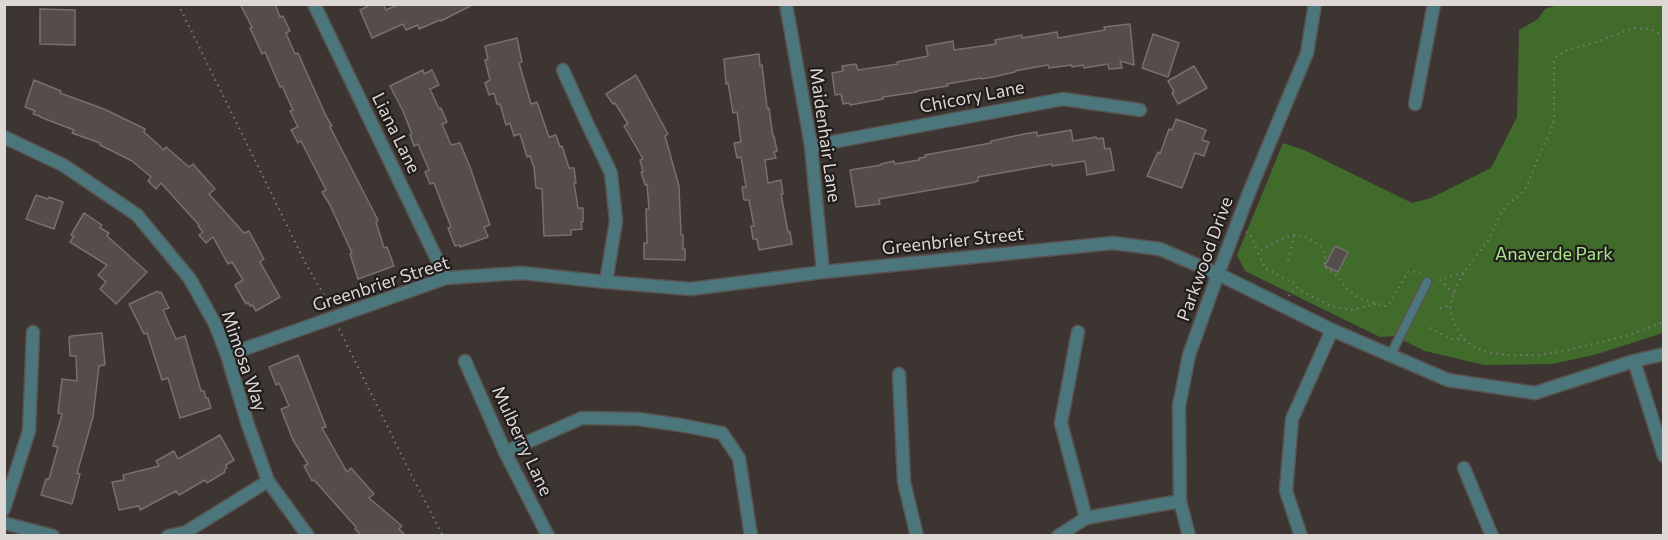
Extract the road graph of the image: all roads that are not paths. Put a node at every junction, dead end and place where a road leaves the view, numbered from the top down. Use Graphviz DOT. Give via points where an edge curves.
graph roads {
  1 [pos="314,4"];
  2 [pos="786,4"];
  3 [pos="1315,4"];
  4 [pos="1434,4"];
  5 [pos="563,70"];
  6 [pos="1415,105"];
  7 [pos="1140,110"];
  8 [pos="4,137"];
  9 [pos="812,146"];
  10 [pos="823,272"];
  11 [pos="1218,274"];
  12 [pos="446,278"];
  13 [pos="1425,278"];
  14 [pos="606,282"];
  15 [pos="1332,330"];
  16 [pos="33,332"];
  17 [pos="1078,332"];
  18 [pos="1664,354"];
  19 [pos="227,355"];
  20 [pos="1390,356"];
  21 [pos="465,361"];
  22 [pos="1634,361"];
  23 [pos="899,374"];
  24 [pos="505,452"];
  25 [pos="1664,456"];
  26 [pos="1464,468"];
  27 [pos="268,481"];
  28 [pos="1180,501"];
  29 [pos="4,509"];
  30 [pos="1086,518"];
  31 [pos="4,523"];
  32 [pos="53,536"];
  33 [pos="168,536"];
  34 [pos="308,536"];
  35 [pos="548,536"];
  36 [pos="751,536"];
  37 [pos="917,536"];
  38 [pos="1058,536"];
  39 [pos="1189,536"];
  40 [pos="1301,536"];
  41 [pos="1492,536"];
  1 -- 12 [label="street, Liana Lane"];
  2 -- 9 [label="street, Maidenhair Lane"];
  3 -- 11 [label="street, Parkwood Drive" via="1307,53"];
  4 -- 6 [label="street"];
  5 -- 14 [label="street" via="611,173 616,221"];
  7 -- 9 [label="street, Chicory Lane" via="1063,99"];
  8 -- 19 [label="street, Mimosa Way" via="63,165 137,215 190,279"];
  9 -- 10 [label="street, Maidenhair Lane"];
  10 -- 11 [label="street, Greenbrier Street" via="1113,243 1160,249"];
  10 -- 14 [label="street, Greenbrier Street" via="691,289"];
  11 -- 15 [label="street, Greenbrier Street"];
  11 -- 28 [label="street, Parkwood Drive" via="1189,355 1179,406"];
  12 -- 14 [label="street, Greenbrier Street" via="522,273"];
  12 -- 19 [label="street, Greenbrier Street"];
  13 -- 20 [label="lane"];
  15 -- 20 [label="street, Greenbrier Street"];
  15 -- 40 [label="street" via="1292,419 1286,491"];
  16 -- 29 [label="street" via="29,431"];
  17 -- 30 [label="street" via="1061,423"];
  18 -- 22 [label="street, Greenbrier Street"];
  19 -- 27 [label="street, Mimosa Way"];
  20 -- 22 [label="street, Greenbrier Street" via="1448,380 1535,393"];
  21 -- 24 [label="street, Mulberry Lane"];
  22 -- 25 [label="street"];
  23 -- 37 [label="street" via="904,482"];
  24 -- 35 [label="street, Mulberry Lane"];
  24 -- 36 [label="street" via="582,418 638,419 722,433 739,458"];
  26 -- 41 [label="street"];
  27 -- 33 [label="street" via="186,532"];
  27 -- 34 [label="street, Mimosa Way"];
  28 -- 30 [label="street"];
  28 -- 39 [label="street, Parkwood Drive"];
  30 -- 38 [label="street"];
  31 -- 32 [label="street"];
}
